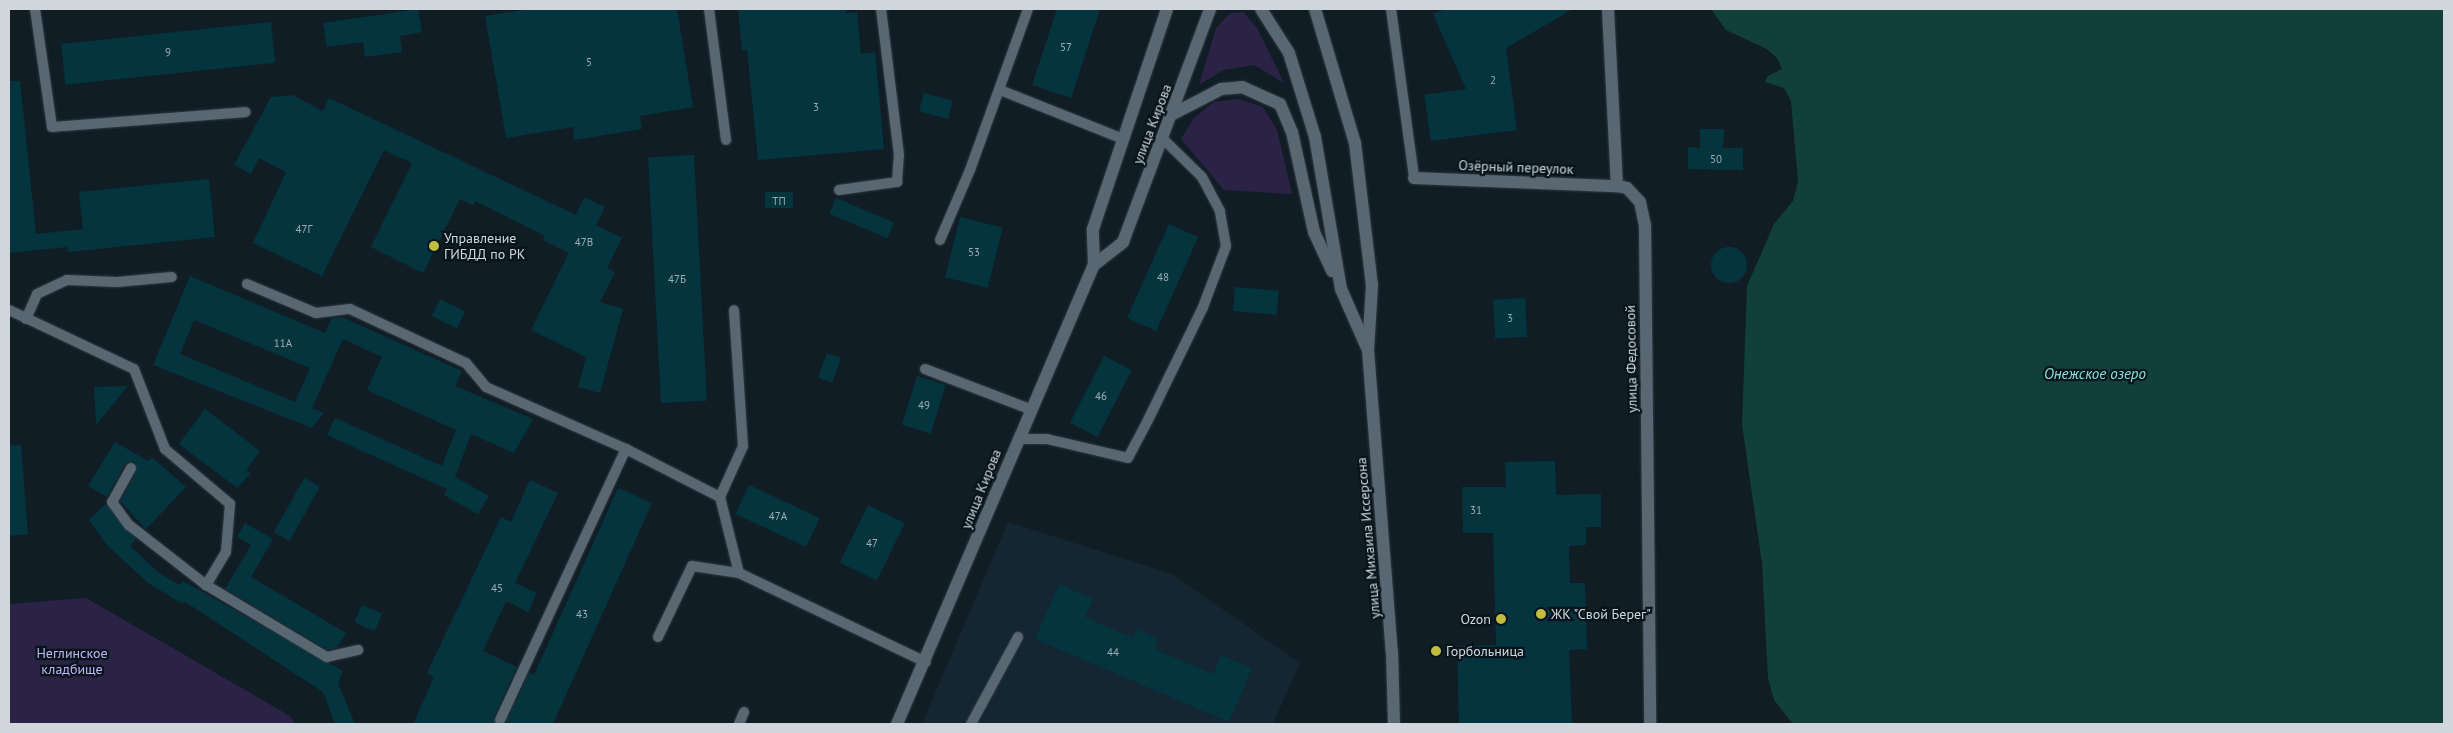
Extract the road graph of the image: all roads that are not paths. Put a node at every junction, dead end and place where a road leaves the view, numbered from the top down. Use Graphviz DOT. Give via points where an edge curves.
graph roads {
  1 [pos="35,9"];
  2 [pos="709,9"];
  3 [pos="881,9"];
  4 [pos="1028,9"];
  5 [pos="1167,9"];
  6 [pos="1210,9"];
  7 [pos="1261,9"];
  8 [pos="1315,9"];
  9 [pos="1391,9"];
  10 [pos="1608,9"];
  11 [pos="1000,90"];
  12 [pos="245,112"];
  13 [pos="1173,114"];
  14 [pos="1123,139"];
  15 [pos="1163,139"];
  16 [pos="726,140"];
  17 [pos="1414,178"];
  18 [pos="1617,186"];
  19 [pos="839,190"];
  20 [pos="940,240"];
  21 [pos="1094,265"];
  22 [pos="172,277"];
  23 [pos="247,284"];
  24 [pos="1341,289"];
  25 [pos="9,310"];
  26 [pos="734,310"];
  27 [pos="26,320"];
  28 [pos="1368,350"];
  29 [pos="925,369"];
  30 [pos="1030,409"];
  31 [pos="1018,439"];
  32 [pos="626,449"];
  33 [pos="131,468"];
  34 [pos="720,497"];
  35 [pos="739,572"];
  36 [pos="206,585"];
  37 [pos="1018,636"];
  38 [pos="658,637"];
  39 [pos="358,650"];
  40 [pos="926,662"];
  41 [pos="744,712"];
  42 [pos="500,720"];
  43 [pos="740,724"];
  44 [pos="897,724"];
  45 [pos="971,724"];
  46 [pos="1394,724"];
  47 [pos="1650,724"];
  1 -- 12 [label="lane" via="52,127"];
  2 -- 16 [label="lane"];
  3 -- 19 [label="lane" via="898,156 898,182"];
  4 -- 11 [label="lane"];
  5 -- 14 [label="main road, улица Кирова"];
  6 -- 13 [label="main road, улица Кирова"];
  7 -- 24 [label="main road, улица Михаила Иссерсона" via="1289,53 1315,137"];
  8 -- 28 [label="main road, улица Михаила Иссерсона" via="1354,143 1372,285"];
  9 -- 17 [label="lane"];
  10 -- 18 [label="main road"];
  11 -- 14 [label="lane"];
  11 -- 20 [label="lane"];
  13 -- 15 [label="main road, улица Кирова"];
  13 -- 24 [label="main road" via="1221,89 1242,87 1280,104 1292,132 1314,232"];
  14 -- 21 [label="main road, улица Кирова" via="1093,229"];
  15 -- 21 [label="main road, улица Кирова" via="1122,242"];
  15 -- 31 [label="lane" via="1202,177 1220,212 1226,246 1203,307 1128,458 1047,439"];
  17 -- 18 [label="main road, Озёрный переулок"];
  18 -- 47 [label="main road, улица Федосовой" via="1627,188 1640,202 1645,225"];
  21 -- 30 [label="main road, улица Кирова"];
  22 -- 27 [label="lane" via="117,282 67,280 37,294"];
  23 -- 32 [label="lane" via="316,313 350,309 466,363 486,387"];
  24 -- 28 [label="main road, улица Михаила Иссерсона"];
  25 -- 27 [label="lane"];
  26 -- 34 [label="lane" via="743,446"];
  27 -- 36 [label="lane" via="134,369 165,449 230,504 226,552"];
  28 -- 46 [label="main road, улица Михаила Иссерсона" via="1392,652"];
  29 -- 30 [label="lane"];
  30 -- 31 [label="main road, улица Кирова"];
  31 -- 40 [label="main road, улица Кирова"];
  32 -- 34 [label="lane"];
  32 -- 42 [label="lane"];
  33 -- 36 [label="lane" via="112,502 128,525"];
  34 -- 35 [label="lane"];
  35 -- 38 [label="lane" via="692,566"];
  35 -- 40 [label="lane"];
  36 -- 39 [label="lane" via="327,657"];
  37 -- 45 [label="lane"];
  40 -- 44 [label="main road, улица Кирова"];
  41 -- 43 [label="lane"];
}
